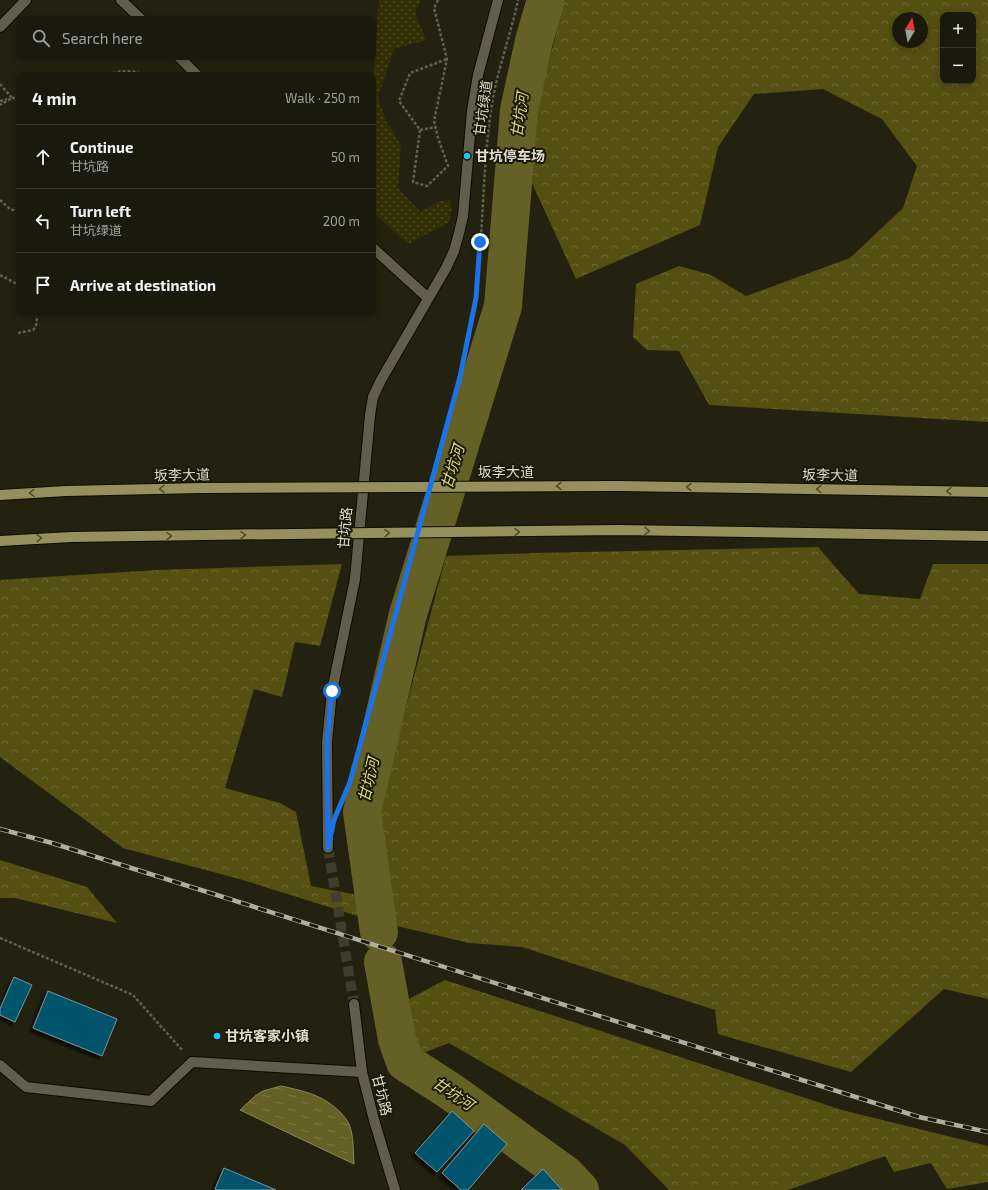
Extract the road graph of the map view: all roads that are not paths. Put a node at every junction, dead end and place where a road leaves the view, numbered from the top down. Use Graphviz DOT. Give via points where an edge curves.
graph roads {
  1 [pos="26,0"];
  2 [pos="121,0"];
  3 [pos="498,0"];
  4 [pos="138,16"];
  5 [pos="0,27"];
  6 [pos="182,60"];
  7 [pos="194,72"];
  8 [pos="376,251"];
  9 [pos="428,298"];
  10 [pos="988,492"];
  11 [pos="0,495"];
  12 [pos="988,536"];
  13 [pos="0,541"];
  14 [pos="328,848"];
  15 [pos="354,1004"];
  16 [pos="0,1064"];
  17 [pos="362,1072"];
  18 [pos="396,1190"];
  1 -- 5 [label="street"];
  2 -- 4 [label="street"];
  3 -- 9 [label="street, 甘坑路" via="474,96 463,216 454,251"];
  6 -- 7 [label="street"];
  8 -- 9 [label="street"];
  9 -- 14 [label="street, 甘坑路" via="373,397 354,579 332,691 327,742"];
  10 -- 11 [label="main road, 坂李大道, one-way, bridge" via="618,486 201,488"];
  13 -- 12 [label="main road, one-way, bridge" via="71,536 619,530"];
  15 -- 17 [label="street, 甘坑路"];
  16 -- 17 [label="street" via="26,1087 150,1101 192,1062"];
  17 -- 18 [label="street, 甘坑路"];
}
